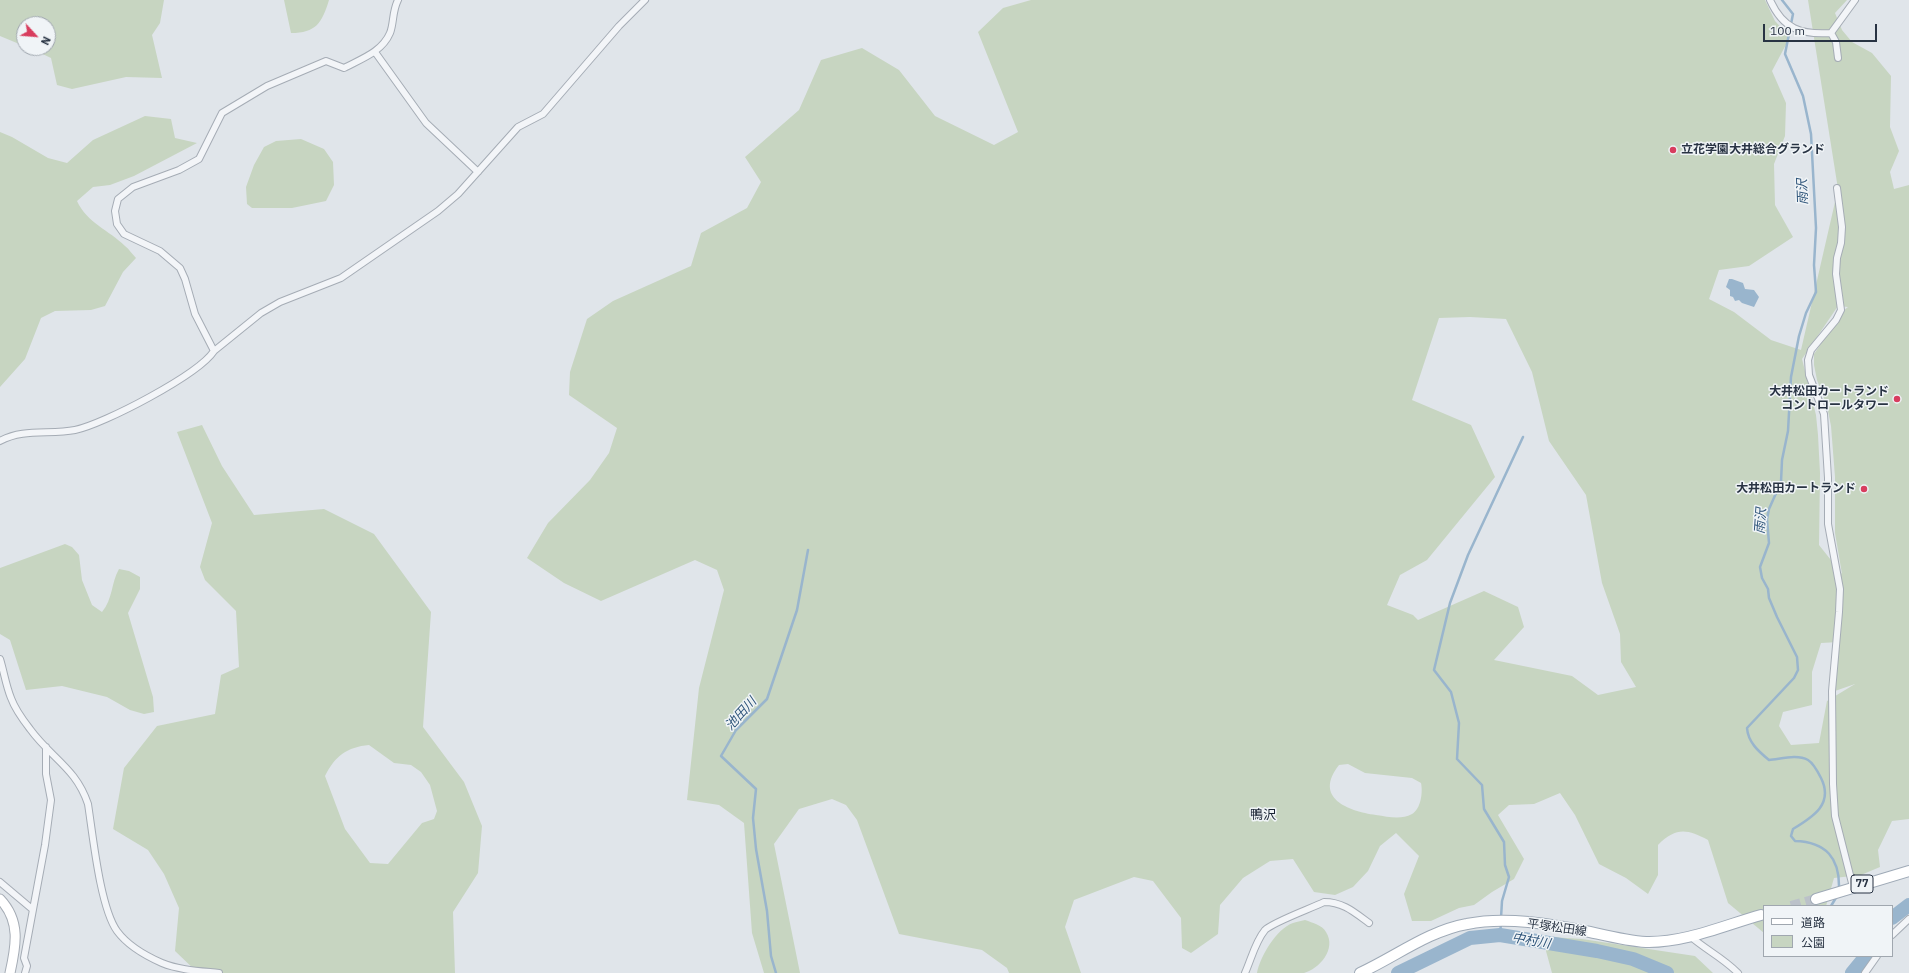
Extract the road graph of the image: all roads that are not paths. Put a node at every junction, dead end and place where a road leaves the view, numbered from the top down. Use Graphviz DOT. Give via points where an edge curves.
graph roads {
  1 [pos="398,0"];
  2 [pos="645,0"];
  3 [pos="1770,0"];
  4 [pos="1855,0"];
  5 [pos="1831,33"];
  6 [pos="375,52"];
  7 [pos="1838,58"];
  8 [pos="478,172"];
  9 [pos="1837,188"];
  10 [pos="214,350"];
  11 [pos="0,441"];
  12 [pos="0,659"];
  13 [pos="46,747"];
  14 [pos="1909,871"];
  15 [pos="0,882"];
  16 [pos="1853,887"];
  17 [pos="0,899"];
  18 [pos="1816,899"];
  19 [pos="32,909"];
  20 [pos="1761,915"];
  21 [pos="1909,919"];
  22 [pos="1369,923"];
  23 [pos="1893,934"];
  24 [pos="1690,936"];
  25 [pos="1876,957"];
  26 [pos="10,973"];
  27 [pos="25,973"];
  28 [pos="219,973"];
  29 [pos="1245,973"];
  30 [pos="1360,973"];
  31 [pos="1738,973"];
  32 [pos="1865,973"];
  1 -- 6 [label="street" via="393,10 390,33"];
  2 -- 8 [label="street" via="619,26 543,114 518,127"];
  3 -- 5 [label="street" via="1786,24 1797,30 1815,34"];
  4 -- 5 [label="street"];
  5 -- 7 [label="street" via="1836,42"];
  6 -- 8 [label="street" via="426,123"];
  6 -- 10 [label="street" via="344,68 326,61 267,86 222,113 199,159 179,170 133,187 118,199 115,212 117,224 124,234 160,251 180,268 195,314"];
  8 -- 10 [label="street" via="438,211 341,278 280,302 244,325"];
  9 -- 16 [label="street" via="1842,227 1841,243 1836,258 1836,274 1841,310 1811,350 1808,360 1809,375 1824,414 1828,524 1840,589 1832,691 1833,784 1835,816"];
  10 -- 11 [label="street" via="211,356 181,378 148,398 87,427 19,434"];
  12 -- 13 [label="street" via="11,698 31,730"];
  13 -- 19 [label="street" via="46,774 51,800"];
  13 -- 28 [label="street" via="83,789 88,804 104,899 117,932 138,950 163,963 178,968"];
  14 -- 16 [label="main road, 77"];
  15 -- 19 [label="street"];
  16 -- 18 [label="main road, 77"];
  17 -- 26 [label="street" via="15,925 16,945"];
  19 -- 27 [label="street" via="24,958 27,966"];
  20 -- 24 [label="main road, 平塚松田線"];
  21 -- 23 [label="street"];
  22 -- 29 [label="street" via="1349,908 1333,902 1324,902 1272,924 1265,930"];
  24 -- 30 [label="main road, 平塚松田線" via="1647,942 1507,921 1477,923 1440,932"];
  24 -- 31 [label="street"];
  25 -- 32 [label="street"];
}
